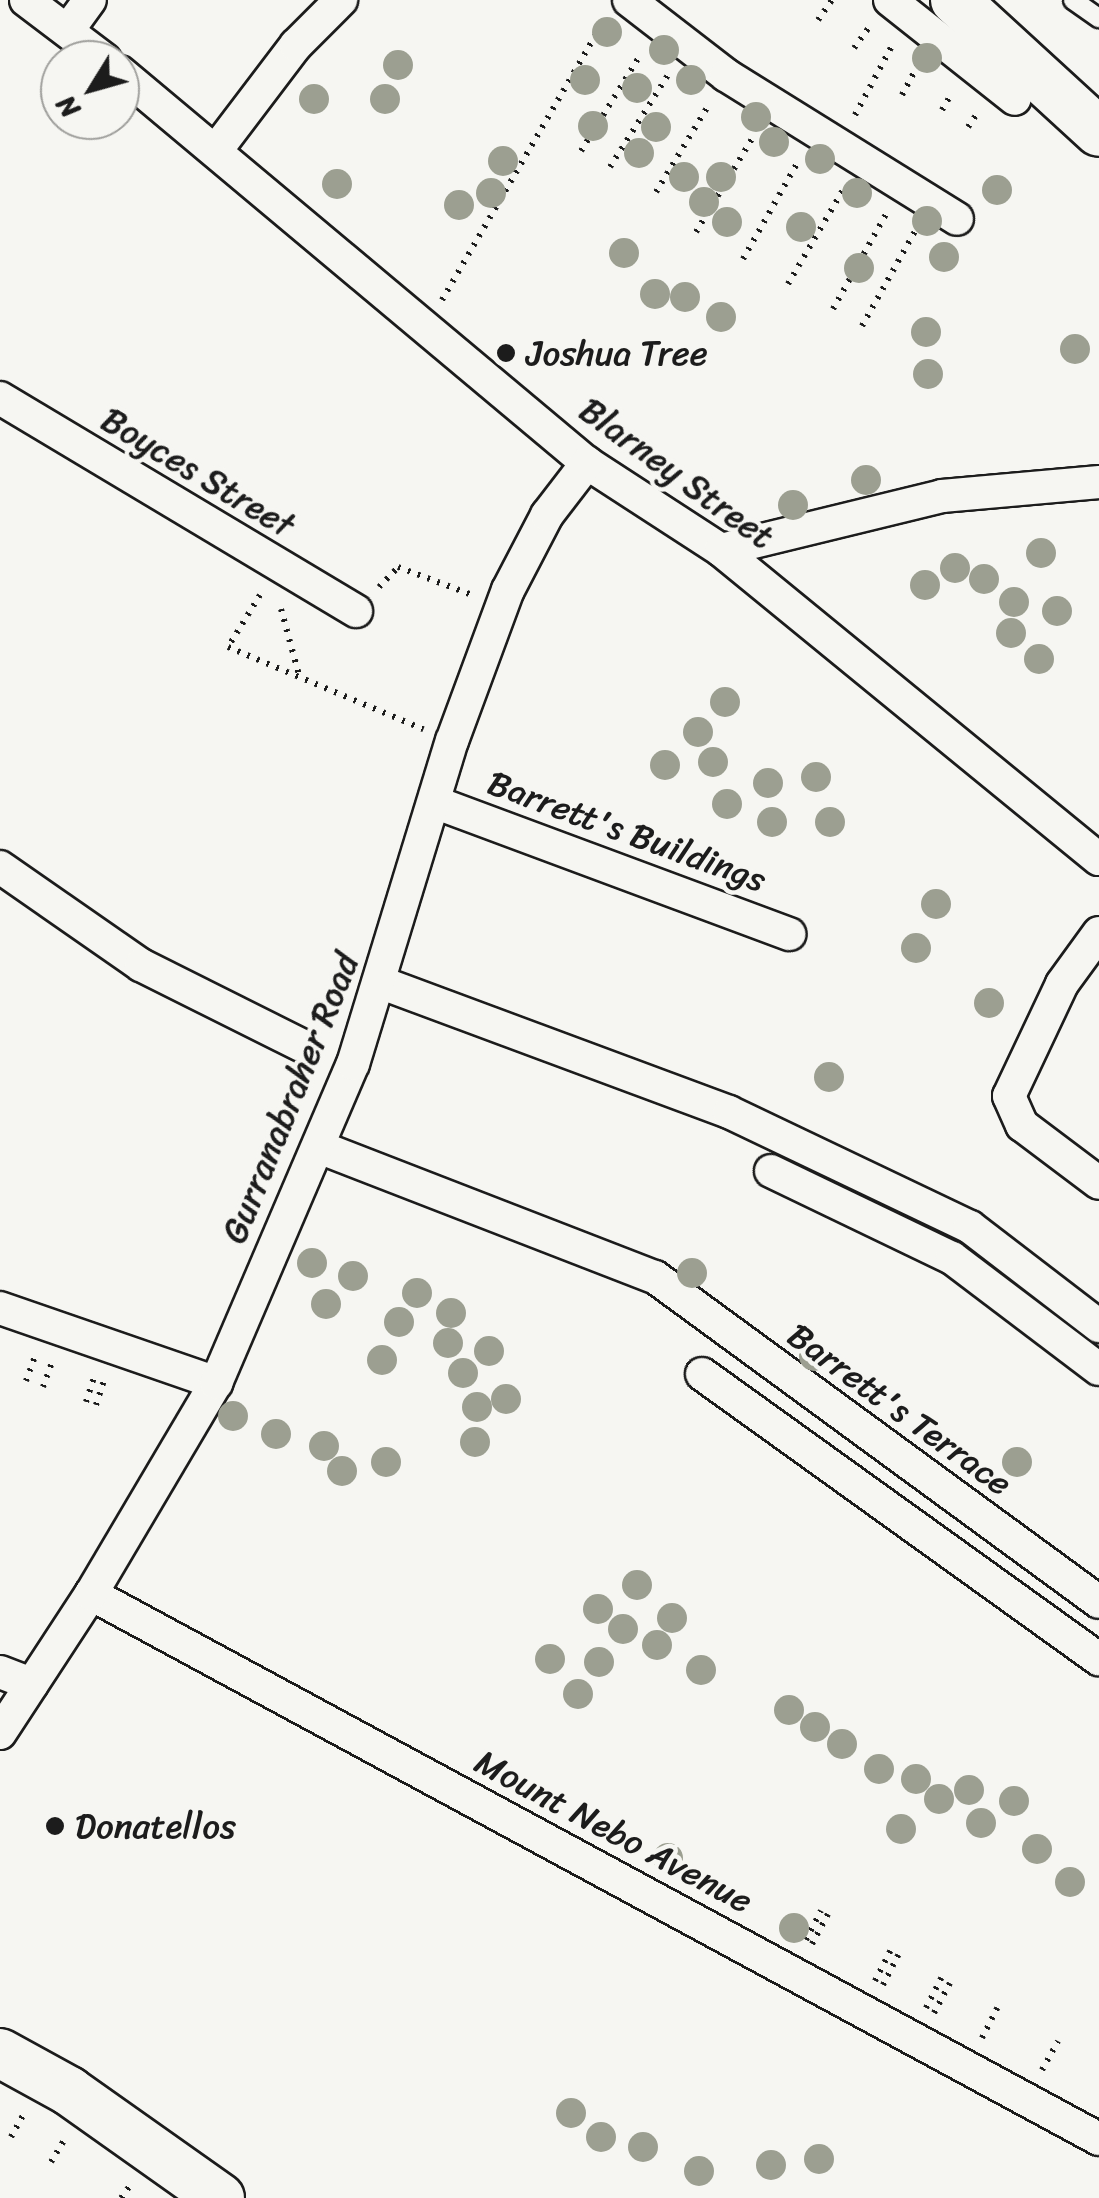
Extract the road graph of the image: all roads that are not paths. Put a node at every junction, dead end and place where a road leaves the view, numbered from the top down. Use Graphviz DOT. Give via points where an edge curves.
graph roads {
  1 [pos="26,0"];
  2 [pos="90,0"];
  3 [pos="341,0"];
  4 [pos="955,0"];
  5 [pos="1072,0"];
  6 [pos="619,6"];
  7 [pos="899,8"];
  8 [pos="1099,18"];
  9 [pos="68,30"];
  10 [pos="80,40"];
  11 [pos="140,88"];
  12 [pos="1015,99"];
  13 [pos="1099,132"];
  14 [pos="217,149"];
  15 [pos="930,202"];
  16 [pos="0,398"];
  17 [pos="587,463"];
  18 [pos="1099,482"];
  19 [pos="721,550"];
  20 [pos="356,610"];
  21 [pos="437,803"];
  22 [pos="1099,859"];
  23 [pos="0,867"];
  24 [pos="1099,933"];
  25 [pos="789,934"];
  26 [pos="382,983"];
  27 [pos="301,1045"];
  28 [pos="320,1146"];
  29 [pos="771,1171"];
  30 [pos="1099,1183"];
  31 [pos="0,1308"];
  32 [pos="1099,1326"];
  33 [pos="1099,1369"];
  34 [pos="702,1374"];
  35 [pos="216,1383"];
  36 [pos="92,1594"];
  37 [pos="1099,1602"];
  38 [pos="1099,1659"];
  39 [pos="0,1672"];
  40 [pos="32,1684"];
  41 [pos="0,1733"];
  42 [pos="0,2053"];
  43 [pos="1099,2139"];
  44 [pos="220,2198"];
  1 -- 9 [label="street"];
  2 -- 9 [label="street"];
  3 -- 14 [label="street" via="296,45"];
  4 -- 13 [label="street"];
  5 -- 8 [label="lane"];
  6 -- 15 [label="street" via="659,24 726,76"];
  7 -- 12 [label="street"];
  9 -- 10 [label="street"];
  11 -- 14 [label="street, Blarney Street"];
  14 -- 17 [label="street, Blarney Street"];
  16 -- 20 [label="street, Boyces Street"];
  17 -- 19 [label="street, Blarney Street"];
  17 -- 21 [label="street, Gurranabraher Road" via="548,514 502,606"];
  18 -- 19 [label="street" via="942,496"];
  19 -- 22 [label="street, Blarney Street"];
  21 -- 25 [label="street, Barrett's Buildings"];
  21 -- 26 [label="street, Gurranabraher Road"];
  23 -- 27 [label="street" via="140,965"];
  24 -- 30 [label="street" via="1062,984 1010,1096 1022,1125"];
  26 -- 28 [label="street, Gurranabraher Road"];
  26 -- 32 [label="street" via="728,1112 970,1227"];
  28 -- 35 [label="street, Gurranabraher Road"];
  28 -- 37 [label="street, Barrett's Terrace" via="654,1277"];
  29 -- 33 [label="street" via="952,1258"];
  31 -- 35 [label="street"];
  34 -- 38 [label="street"];
  35 -- 36 [label="street, Gurranabraher Road"];
  36 -- 40 [label="street, Gurranabraher Road"];
  36 -- 43 [label="street, Mount Nebo Avenue"];
  39 -- 40 [label="street"];
  40 -- 41 [label="street, Gurranabraher Road"];
  42 -- 44 [label="street"];
}
